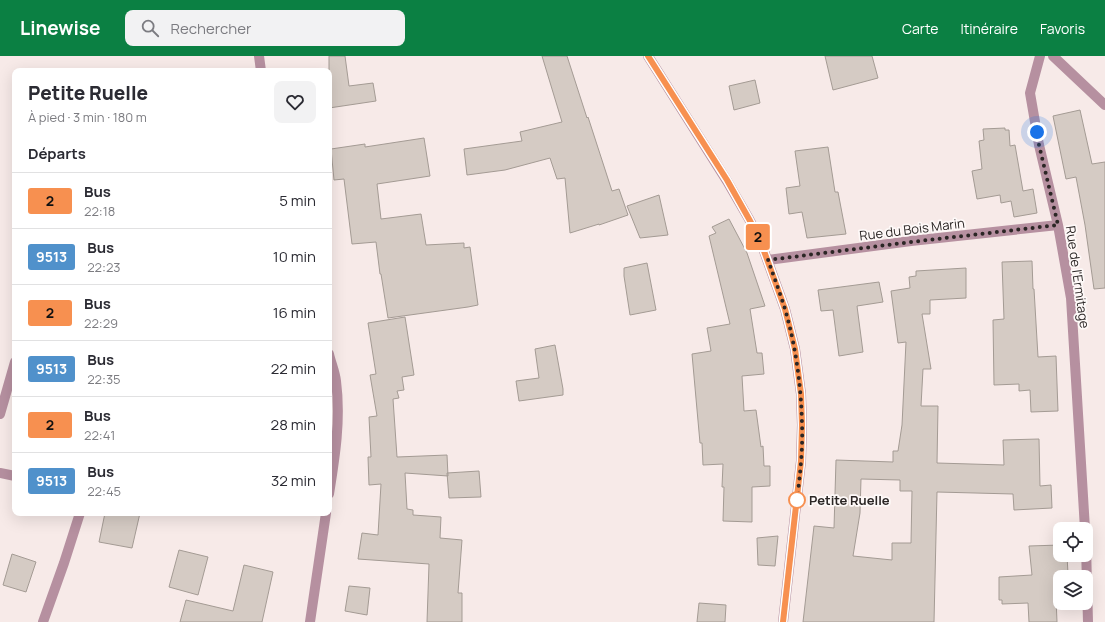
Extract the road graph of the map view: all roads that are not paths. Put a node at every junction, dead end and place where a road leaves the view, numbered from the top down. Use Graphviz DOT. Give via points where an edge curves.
graph roads {
  1 [pos="260,56"];
  2 [pos="648,56"];
  3 [pos="1040,56"];
  4 [pos="1053,56"];
  5 [pos="261,68"];
  6 [pos="1105,105"];
  7 [pos="1058,225"];
  8 [pos="768,260"];
  9 [pos="332,365"];
  10 [pos="12,372"];
  11 [pos="0,414"];
  12 [pos="0,473"];
  13 [pos="332,474"];
  14 [pos="12,475"];
  15 [pos="79,516"];
  16 [pos="326,516"];
  17 [pos="1085,522"];
  18 [pos="1086,562"];
  19 [pos="42,622"];
  20 [pos="310,622"];
  21 [pos="783,622"];
  22 [pos="1088,622"];
  1 -- 5 [label="street"];
  2 -- 8 [label="street" via="727,180 760,240"];
  3 -- 7 [label="street, Rue de l'Ermitage" via="1030,93"];
  4 -- 6 [label="street"];
  7 -- 8 [label="street, Rue du Bois Marin"];
  7 -- 17 [label="street, Rue de l'Ermitage" via="1070,298"];
  8 -- 21 [label="street" via="785,309 795,349 801,394 801,461"];
  9 -- 13 [label="street" via="336,380 338,414"];
  10 -- 11 [label="street"];
  12 -- 14 [label="street"];
  15 -- 19 [label="street"];
  16 -- 20 [label="street"];
  18 -- 22 [label="street"];
}
